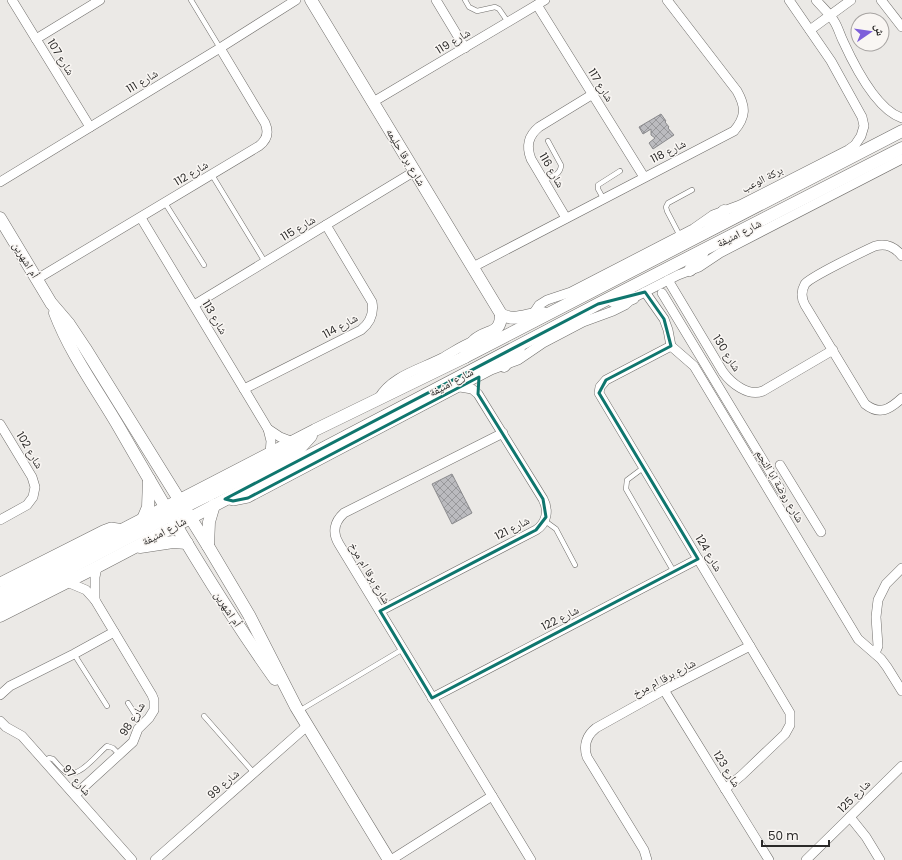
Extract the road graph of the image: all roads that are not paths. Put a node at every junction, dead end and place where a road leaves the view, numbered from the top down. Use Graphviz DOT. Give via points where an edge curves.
graph roads {
  1 [pos="12,0"];
  2 [pos="100,0"];
  3 [pos="191,0"];
  4 [pos="296,0"];
  5 [pos="311,0"];
  6 [pos="436,0"];
  7 [pos="465,0"];
  8 [pos="667,0"];
  9 [pos="789,0"];
  10 [pos="816,0"];
  11 [pos="851,0"];
  12 [pos="881,0"];
  13 [pos="541,2"];
  14 [pos="830,15"];
  15 [pos="508,22"];
  16 [pos="902,27"];
  17 [pos="810,30"];
  18 [pos="36,39"];
  19 [pos="220,48"];
  20 [pos="465,48"];
  21 [pos="593,94"];
  22 [pos="373,102"];
  23 [pos="897,114"];
  24 [pos="902,118"];
  25 [pos="90,127"];
  26 [pos="902,131"];
  27 [pos="548,141"];
  28 [pos="902,148"];
  29 [pos="902,159"];
  30 [pos="620,170"];
  31 [pos="415,171"];
  32 [pos="212,175"];
  33 [pos="644,177"];
  34 [pos="544,180"];
  35 [pos="0,182"];
  36 [pos="692,190"];
  37 [pos="603,198"];
  38 [pos="166,203"];
  39 [pos="724,211"];
  40 [pos="0,218"];
  41 [pos="141,218"];
  42 [pos="566,218"];
  43 [pos="326,225"];
  44 [pos="706,232"];
  45 [pos="680,236"];
  46 [pos="704,251"];
  47 [pos="902,256"];
  48 [pos="265,262"];
  49 [pos="204,265"];
  50 [pos="473,267"];
  51 [pos="690,270"];
  52 [pos="37,279"];
  53 [pos="668,280"];
  54 [pos="645,292"];
  55 [pos="662,293"];
  56 [pos="633,298"];
  57 [pos="51,303"];
  58 [pos="598,304"];
  59 [pos="194,305"];
  60 [pos="550,313"];
  61 [pos="502,314"];
  62 [pos="533,314"];
  63 [pos="519,318"];
  64 [pos="496,330"];
  65 [pos="474,340"];
  66 [pos="524,343"];
  67 [pos="671,346"];
  68 [pos="832,350"];
  69 [pos="465,357"];
  70 [pos="504,366"];
  71 [pos="484,374"];
  72 [pos="452,388"];
  73 [pos="244,389"];
  74 [pos="478,394"];
  75 [pos="902,398"];
  76 [pos="378,399"];
  77 [pos="113,417"];
  78 [pos="0,424"];
  79 [pos="268,429"];
  80 [pos="315,430"];
  81 [pos="503,433"];
  82 [pos="293,442"];
  83 [pos="270,454"];
  84 [pos="780,465"];
  85 [pos="643,468"];
  86 [pos="149,479"];
  87 [pos="791,483"];
  88 [pos="781,490"];
  89 [pos="774,498"];
  90 [pos="220,502"];
  91 [pos="177,512"];
  92 [pos="143,519"];
  93 [pos="0,520"];
  94 [pos="545,521"];
  95 [pos="124,529"];
  96 [pos="821,532"];
  97 [pos="187,543"];
  98 [pos="208,546"];
  99 [pos="133,548"];
  100 [pos="698,559"];
  101 [pos="575,565"];
  102 [pos="97,567"];
  103 [pos="902,568"];
  104 [pos="674,572"];
  105 [pos="0,582"];
  106 [pos="67,582"];
  107 [pos="230,584"];
  108 [pos="0,593"];
  109 [pos="95,600"];
  110 [pos="0,605"];
  111 [pos="380,611"];
  112 [pos="0,616"];
  113 [pos="114,632"];
  114 [pos="750,646"];
  115 [pos="403,649"];
  116 [pos="875,653"];
  117 [pos="74,654"];
  118 [pos="664,690"];
  119 [pos="902,691"];
  120 [pos="0,695"];
  121 [pos="432,698"];
  122 [pos="128,703"];
  123 [pos="107,706"];
  124 [pos="297,710"];
  125 [pos="204,716"];
  126 [pos="0,721"];
  127 [pos="142,725"];
  128 [pos="307,726"];
  129 [pos="120,755"];
  130 [pos="45,761"];
  131 [pos="902,766"];
  132 [pos="254,772"];
  133 [pos="725,789"];
  134 [pos="75,795"];
  135 [pos="492,796"];
  136 [pos="850,816"];
  137 [pos="132,860"];
  138 [pos="155,860"];
  139 [pos="390,860"];
  140 [pos="531,860"];
  141 [pos="647,860"];
  142 [pos="769,860"];
  143 [pos="806,860"];
  144 [pos="880,860"];
  1 -- 18 [label="street, شارع 107"];
  2 -- 18 [label="street"];
  3 -- 19 [label="lane"];
  4 -- 19 [label="street, شارع 111"];
  5 -- 22 [label="street, شارع برقا حليمه"];
  6 -- 20 [label="street"];
  7 -- 15 [label="lane" via="469,7 477,11 492,6 497,8"];
  8 -- 33 [label="street, شارع 118" via="737,91 742,103 743,116 734,131"];
  9 -- 17 [label="street, بركة الوعب"];
  10 -- 14 [label="street"];
  11 -- 14 [label="street"];
  12 -- 16 [label="street"];
  13 -- 15 [label="street, شارع 119"];
  13 -- 21 [label="street, شارع 117"];
  14 -- 17 [label="street"];
  14 -- 23 [label="street" via="864,83"];
  15 -- 20 [label="street, شارع 119"];
  17 -- 39 [label="street, بركة الوعب" via="831,61 862,117 862,136 848,150"];
  18 -- 25 [label="street, شارع 107"];
  19 -- 25 [label="street, شارع 111"];
  19 -- 32 [label="street, شارع 112" via="264,123 267,134 259,146"];
  20 -- 22 [label="street, شارع 119"];
  21 -- 33 [label="street, شارع 117"];
  21 -- 34 [label="street, شارع 116" via="533,132 528,153"];
  22 -- 31 [label="street, شارع برقا حليمه"];
  23 -- 24 [label="street"];
  25 -- 35 [label="street, شارع 111"];
  26 -- 44 [label="street, شارع امنيفة"];
  27 -- 34 [label="lane" via="561,169 557,174"];
  28 -- 46 [label="street, شارع امنيفة"];
  29 -- 51 [label="street"];
  30 -- 37 [label="lane" via="599,183 598,189"];
  31 -- 43 [label="street, شارع 115"];
  31 -- 50 [label="street, شارع برقا حليمه"];
  32 -- 38 [label="street, شارع 112"];
  32 -- 48 [label="lane"];
  33 -- 37 [label="street, شارع 118"];
  34 -- 42 [label="street, شارع 116"];
  36 -- 45 [label="lane" via="668,203 666,207"];
  37 -- 42 [label="street, شارع 118"];
  38 -- 41 [label="street, شارع 112"];
  38 -- 49 [label="lane"];
  39 -- 44 [label="street"];
  39 -- 45 [label="street, بركة الوعب"];
  40 -- 52 [label="street, أم اشهرين"];
  41 -- 52 [label="street, شارع 112"];
  41 -- 59 [label="street, شارع 113"];
  42 -- 50 [label="street, شارع 118"];
  43 -- 48 [label="street, شارع 115"];
  43 -- 73 [label="street, شارع 114" via="372,302 369,322 361,330"];
  44 -- 60 [label="street, شارع امنيفة"];
  45 -- 62 [label="street, بركة الوعب" via="571,292 547,300 539,305"];
  46 -- 51 [label="street"];
  46 -- 58 [label="street, شارع امنيفة"];
  47 -- 68 [label="street" via="896,249 888,246 875,246 811,279 805,285 802,292 803,301"];
  48 -- 59 [label="street, شارع 115"];
  50 -- 61 [label="street, شارع برقا حليمه"];
  51 -- 53 [label="street"];
  52 -- 57 [label="street, أم اشهرين"];
  53 -- 54 [label="street"];
  53 -- 68 [label="street, شارع 130" via="723,372 731,382 742,388 753,392 763,391"];
  54 -- 56 [label="street"];
  54 -- 67 [label="street" via="664,319"];
  55 -- 88 [label="street"];
  56 -- 58 [label="street"];
  56 -- 70 [label="street" via="613,312 583,322"];
  57 -- 77 [label="street, شارع امنيفة" via="70,345"];
  57 -- 91 [label="street, شارع امنيفة" via="77,336"];
  58 -- 66 [label="street, شارع امنيفة"];
  59 -- 73 [label="street, شارع 113"];
  60 -- 62 [label="street"];
  60 -- 69 [label="street, شارع امنيفة"];
  61 -- 63 [label="street" via="509,318"];
  61 -- 64 [label="street"];
  62 -- 63 [label="street"];
  63 -- 64 [label="street"];
  64 -- 65 [label="street"];
  65 -- 69 [label="street"];
  65 -- 76 [label="street" via="395,382 384,390"];
  66 -- 70 [label="street"];
  66 -- 72 [label="street, شارع امنيفة"];
  67 -- 85 [label="street, شارع 124" via="606,380 600,387 602,399"];
  67 -- 89 [label="street, شارع روضة ابا النجم" via="694,366"];
  68 -- 75 [label="street" via="869,407 887,409"];
  69 -- 76 [label="street, شارع امنيفة"];
  70 -- 71 [label="street"];
  71 -- 72 [label="street"];
  71 -- 74 [label="street"];
  72 -- 74 [label="street" via="468,388"];
  72 -- 90 [label="street, شارع امنيفة"];
  73 -- 79 [label="street, شارع 113"];
  74 -- 81 [label="street, شارع 121"];
  76 -- 80 [label="street, شارع امنيفة"];
  77 -- 86 [label="street, شارع امنيفة"];
  77 -- 91 [label="street" via="133,439"];
  78 -- 93 [label="street, شارع 102" via="32,477 35,487 33,497 27,505"];
  79 -- 82 [label="street, شارع 113"];
  79 -- 83 [label="street, شارع 113" via="271,441"];
  80 -- 82 [label="street, شارع امنيفة"];
  80 -- 91 [label="street" via="301,447 290,455"];
  81 -- 94 [label="street, شارع 121" via="546,503"];
  81 -- 111 [label="street, شارع برقا ام مرخ" via="340,517 335,530 336,540"];
  82 -- 83 [label="street, شارع امنيفة"];
  83 -- 91 [label="street, شارع امنيفة"];
  84 -- 87 [label="street"];
  85 -- 100 [label="street, شارع 124"];
  85 -- 104 [label="lane" via="627,480 626,488"];
  86 -- 91 [label="street, شارع امنيفة"];
  86 -- 92 [label="street" via="148,507"];
  87 -- 88 [label="street"];
  87 -- 96 [label="street"];
  88 -- 89 [label="street"];
  89 -- 116 [label="street, شارع روضة ابا النجم" via="858,639"];
  90 -- 91 [label="street, شارع امنيفة"];
  90 -- 98 [label="street" via="209,522"];
  91 -- 92 [label="street, شارع امنيفة"];
  91 -- 97 [label="street, أم اشهرين"];
  91 -- 98 [label="street, أم اشهرين"];
  91 -- 99 [label="street, شارع امنيفة"];
  91 -- 107 [label="street" via="213,570"];
  91 -- 110 [label="street"];
  92 -- 95 [label="street, شارع امنيفة"];
  94 -- 101 [label="lane" via="556,529"];
  94 -- 111 [label="street, شارع 121" via="536,530"];
  95 -- 105 [label="street" via="111,527 103,530"];
  95 -- 108 [label="street, شارع امنيفة"];
  97 -- 99 [label="street" via="173,542"];
  97 -- 124 [label="street, أم اشهرين" via="270,673"];
  98 -- 107 [label="street, أم اشهرين"];
  99 -- 102 [label="street, شارع امنيفة"];
  100 -- 104 [label="street, شارع 122"];
  100 -- 114 [label="street, شارع 124"];
  102 -- 106 [label="street, شارع امنيفة"];
  102 -- 109 [label="street"];
  103 -- 116 [label="street" via="886,584 878,600 878,646"];
  104 -- 121 [label="street, شارع 122"];
  106 -- 109 [label="street, شارع 98" via="86,590"];
  106 -- 112 [label="street, شارع امنيفة"];
  107 -- 124 [label="street, أم اشهرين" via="249,615"];
  109 -- 113 [label="street, شارع 98"];
  111 -- 115 [label="street, شارع برقا ام مرخ"];
  113 -- 117 [label="street"];
  113 -- 127 [label="street, شارع 98" via="154,700 154,710"];
  114 -- 118 [label="street, شارع برقا ام مرخ"];
  114 -- 133 [label="street, شارع 124" via="790,713 790,725 785,734"];
  115 -- 121 [label="street, شارع برقا ام مرخ"];
  115 -- 124 [label="lane"];
  116 -- 119 [label="street, شارع روضة ابا النجم"];
  117 -- 120 [label="street" via="10,686"];
  117 -- 123 [label="lane"];
  118 -- 133 [label="street, شارع 123"];
  118 -- 141 [label="street, شارع برقا ام مرخ" via="596,728 589,734 586,743 587,757 644,850"];
  121 -- 135 [label="street, شارع برقا ام مرخ"];
  122 -- 127 [label="lane"];
  124 -- 128 [label="street, أم اشهرين"];
  125 -- 132 [label="lane"];
  126 -- 130 [label="street, شارع 97" via="22,736"];
  127 -- 129 [label="street, شارع 98" via="133,742"];
  128 -- 132 [label="street, شارع 99"];
  128 -- 139 [label="street, أم اشهرين"];
  129 -- 130 [label="lane" via="107,746 78,772 72,774 63,770 53,759"];
  129 -- 134 [label="street, شارع 98"];
  130 -- 134 [label="street, شارع 97"];
  131 -- 136 [label="street, شارع 125"];
  132 -- 138 [label="street, شارع 99"];
  133 -- 142 [label="street, شارع 123"];
  134 -- 137 [label="street, شارع 97"];
  135 -- 139 [label="street"];
  135 -- 140 [label="street, شارع برقا ام مرخ"];
  136 -- 143 [label="street, شارع 125"];
  136 -- 144 [label="street"];
}
